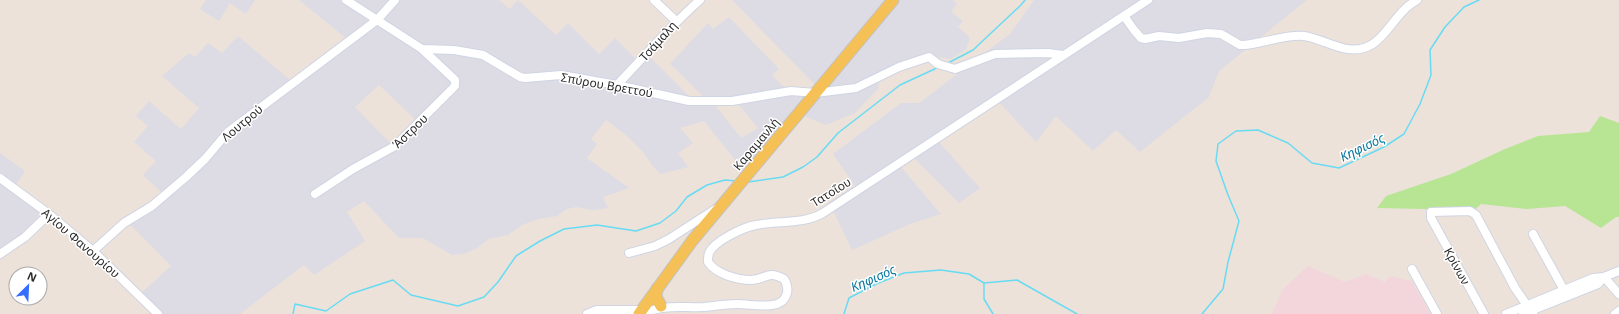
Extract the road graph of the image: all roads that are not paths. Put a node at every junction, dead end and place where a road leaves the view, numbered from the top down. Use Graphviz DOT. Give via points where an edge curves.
graph roads {
  1 [pos="346,0"];
  2 [pos="395,0"];
  3 [pos="654,0"];
  4 [pos="700,0"];
  5 [pos="893,0"];
  6 [pos="1148,0"];
  7 [pos="1417,0"];
  8 [pos="1124,16"];
  9 [pos="377,20"];
  10 [pos="676,21"];
  11 [pos="422,49"];
  12 [pos="1063,55"];
  13 [pos="617,84"];
  14 [pos="815,93"];
  15 [pos="0,178"];
  16 [pos="315,194"];
  17 [pos="722,205"];
  18 [pos="49,214"];
  19 [pos="1533,234"];
  20 [pos="93,251"];
  21 [pos="629,253"];
  22 [pos="0,254"];
  23 [pos="1412,269"];
  24 [pos="1619,271"];
  25 [pos="1604,277"];
  26 [pos="658,288"];
  27 [pos="1564,290"];
  28 [pos="1619,294"];
  29 [pos="662,306"];
  30 [pos="673,307"];
  31 [pos="1619,310"];
  32 [pos="641,311"];
  33 [pos="1528,311"];
  34 [pos="158,314"];
  35 [pos="587,314"];
  36 [pos="1437,314"];
  37 [pos="1484,314"];
  38 [pos="1506,314"];
  39 [pos="1615,314"];
  1 -- 9 [label="street"];
  2 -- 9 [label="street, Λουτρού"];
  3 -- 10 [label="street"];
  4 -- 10 [label="street, Τσάμαλη"];
  5 -- 14 [label="main road, Καραμανλή"];
  6 -- 8 [label="street, Τατοΐου"];
  7 -- 8 [label="street" via="1405,8 1373,44 1350,50 1304,36 1243,45 1222,34 1207,33 1179,38 1159,36 1145,39 1141,38"];
  8 -- 12 [label="street, Τατοΐου"];
  9 -- 11 [label="street"];
  9 -- 20 [label="street, Λουτρού" via="228,132 186,177 152,206 124,223"];
  10 -- 13 [label="street, Τσάμαλη"];
  11 -- 13 [label="street, Σπύρου Βρεττού" via="454,50 483,55 525,78 561,75"];
  11 -- 16 [label="street, Άστρου" via="455,80 455,86 395,146"];
  12 -- 14 [label="street, Σπύρου Βρεττού" via="1048,52 995,54 955,69 938,64 929,57 899,66 856,88"];
  12 -- 30 [label="street, Τατοΐου" via="819,215 795,222 756,224 727,237 712,248 708,262 716,271 750,280 772,274 784,279 788,288 783,300 770,305"];
  13 -- 14 [label="street, Σπύρου Βρεττού" via="697,102 732,101 791,91"];
  14 -- 17 [label="main road, Καραμανλή"];
  15 -- 18 [label="street, Αγίου Φανουρίου"];
  17 -- 21 [label="street" via="669,239"];
  17 -- 26 [label="main road, Καραμανλή"];
  18 -- 20 [label="street, Αγίου Φανουρίου"];
  18 -- 22 [label="street" via="25,237"];
  19 -- 27 [label="street"];
  20 -- 34 [label="street, Αγίου Φανουρίου"];
  23 -- 36 [label="street"];
  24 -- 25 [label="street"];
  25 -- 27 [label="street" via="1593,278"];
  25 -- 28 [label="street"];
  25 -- 33 [label="street" via="1598,284"];
  26 -- 29 [label="main road" via="656,297"];
  26 -- 32 [label="main road, Καραμανλή"];
  27 -- 33 [label="street"];
  29 -- 30 [label="street, Τατοΐου"];
  29 -- 32 [label="street, Τατοΐου"];
  30 -- 32 [label="street, Τατοΐου"];
  31 -- 39 [label="street"];
  32 -- 35 [label="street" via="597,310"];
  33 -- 37 [label="street, Κρίνων" via="1476,215 1470,212 1431,212 1431,218"];
  33 -- 38 [label="street"];
}
